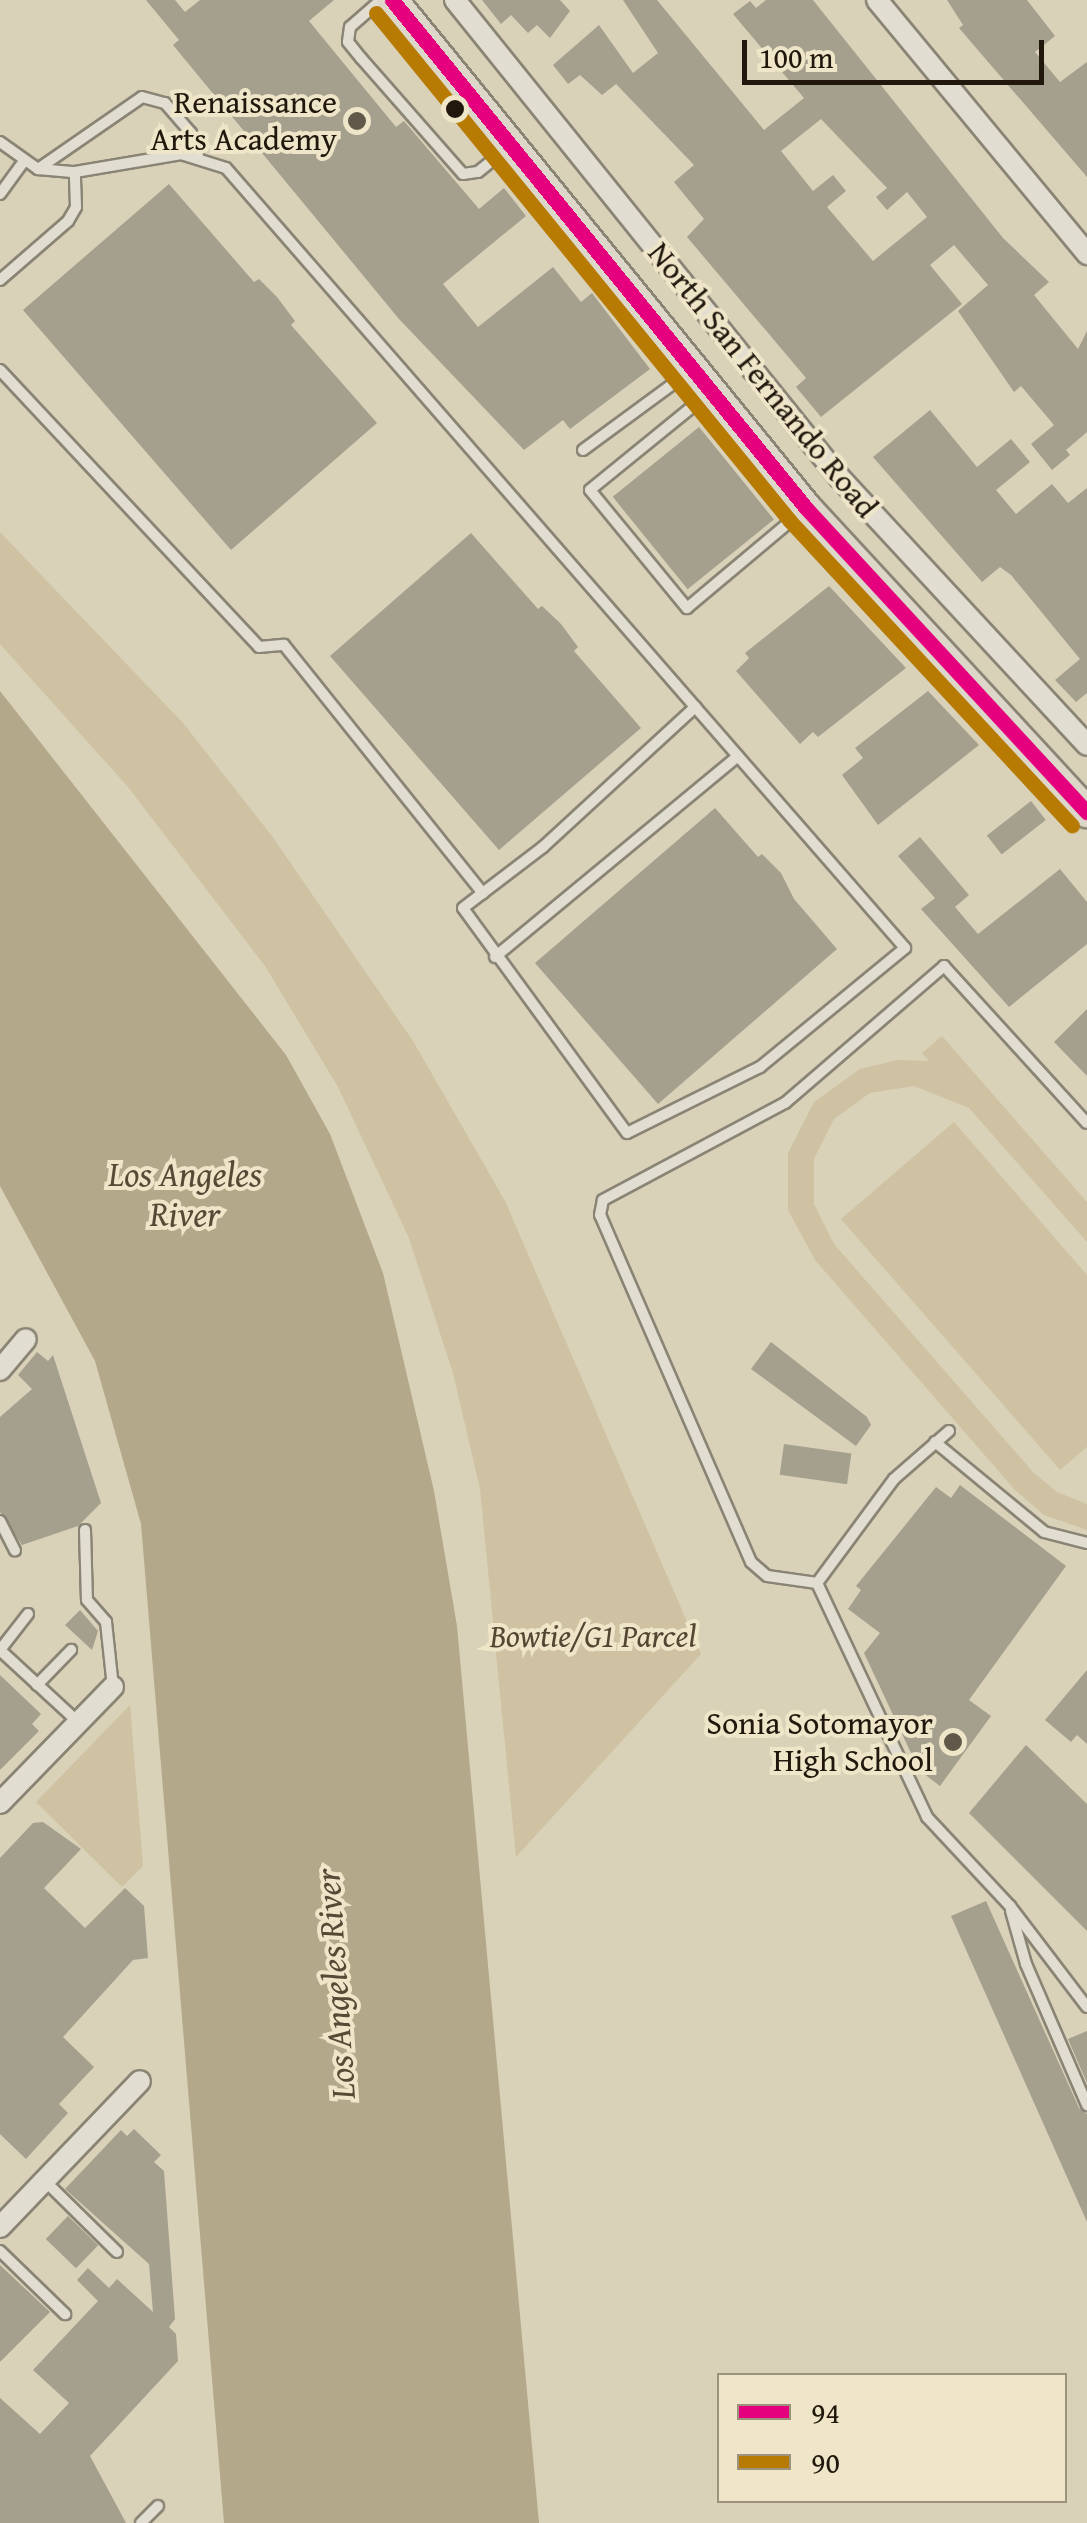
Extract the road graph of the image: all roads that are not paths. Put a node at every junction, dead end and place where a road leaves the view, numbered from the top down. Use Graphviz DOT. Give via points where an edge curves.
graph roads {
  1 [pos="381,0"];
  2 [pos="392,0"];
  3 [pos="455,0"];
  4 [pos="877,0"];
  5 [pos="0,142"];
  6 [pos="512,144"];
  7 [pos="198,156"];
  8 [pos="23,162"];
  9 [pos="38,168"];
  10 [pos="75,172"];
  11 [pos="0,194"];
  12 [pos="1087,254"];
  13 [pos="0,280"];
  14 [pos="0,370"];
  15 [pos="702,380"];
  16 [pos="584,450"];
  17 [pos="806,508"];
  18 [pos="695,707"];
  19 [pos="1087,745"];
  20 [pos="738,756"];
  21 [pos="1087,812"];
  22 [pos="483,892"];
  23 [pos="495,956"];
  24 [pos="1087,1123"];
  25 [pos="26,1338"];
  26 [pos="0,1370"];
  27 [pos="948,1431"];
  28 [pos="935,1442"];
  29 [pos="0,1521"];
  30 [pos="85,1530"];
  31 [pos="1087,1543"];
  32 [pos="15,1550"];
  33 [pos="817,1583"];
  34 [pos="28,1614"];
  35 [pos="71,1650"];
  36 [pos="37,1685"];
  37 [pos="113,1687"];
  38 [pos="78,1723"];
  39 [pos="0,1803"];
  40 [pos="1010,1906"];
  41 [pos="1087,2006"];
  42 [pos="140,2081"];
  43 [pos="1087,2105"];
  44 [pos="44,2180"];
  45 [pos="0,2227"];
  46 [pos="0,2250"];
  47 [pos="116,2252"];
  48 [pos="65,2314"];
  49 [pos="158,2506"];
  50 [pos="142,2523"];
  1 -- 6 [label="lane" via="350,27 348,42 454,168 478,172"];
  2 -- 6 [label="main road, North San Fernando Road"];
  3 -- 19 [label="street, North San Fernando Road" via="839,477"];
  4 -- 12 [label="street"];
  5 -- 8 [label="lane"];
  6 -- 15 [label="main road, North San Fernando Road"];
  7 -- 9 [label="lane" via="191,132 165,104 142,98"];
  7 -- 10 [label="lane"];
  7 -- 18 [label="lane" via="226,168"];
  8 -- 9 [label="lane"];
  8 -- 11 [label="lane"];
  9 -- 10 [label="lane"];
  10 -- 13 [label="lane" via="76,207 68,221"];
  14 -- 22 [label="lane" via="260,647 284,645"];
  15 -- 16 [label="lane"];
  15 -- 17 [label="main road, North San Fernando Road"];
  15 -- 17 [label="lane" via="590,490 602,505 686,608"];
  17 -- 21 [label="main road, North San Fernando Road"];
  18 -- 20 [label="lane"];
  18 -- 22 [label="lane"];
  20 -- 23 [label="lane"];
  20 -- 23 [label="lane" via="905,948 760,1067 627,1133"];
  22 -- 23 [label="lane" via="463,908"];
  24 -- 33 [label="lane" via="944,966 784,1103 603,1200 600,1215 751,1562 767,1576"];
  25 -- 26 [label="street"];
  27 -- 28 [label="lane"];
  28 -- 31 [label="lane" via="1044,1532"];
  28 -- 33 [label="lane" via="894,1479"];
  29 -- 32 [label="lane"];
  30 -- 37 [label="lane" via="88,1600 106,1622"];
  33 -- 40 [label="lane" via="927,1817"];
  34 -- 36 [label="lane" via="0,1650"];
  35 -- 36 [label="lane"];
  36 -- 38 [label="lane"];
  37 -- 38 [label="street"];
  38 -- 39 [label="street"];
  40 -- 41 [label="lane"];
  40 -- 43 [label="lane" via="1026,1964"];
  42 -- 44 [label="street"];
  44 -- 45 [label="street"];
  44 -- 47 [label="lane"];
  46 -- 48 [label="lane"];
  49 -- 50 [label="lane"];
}
